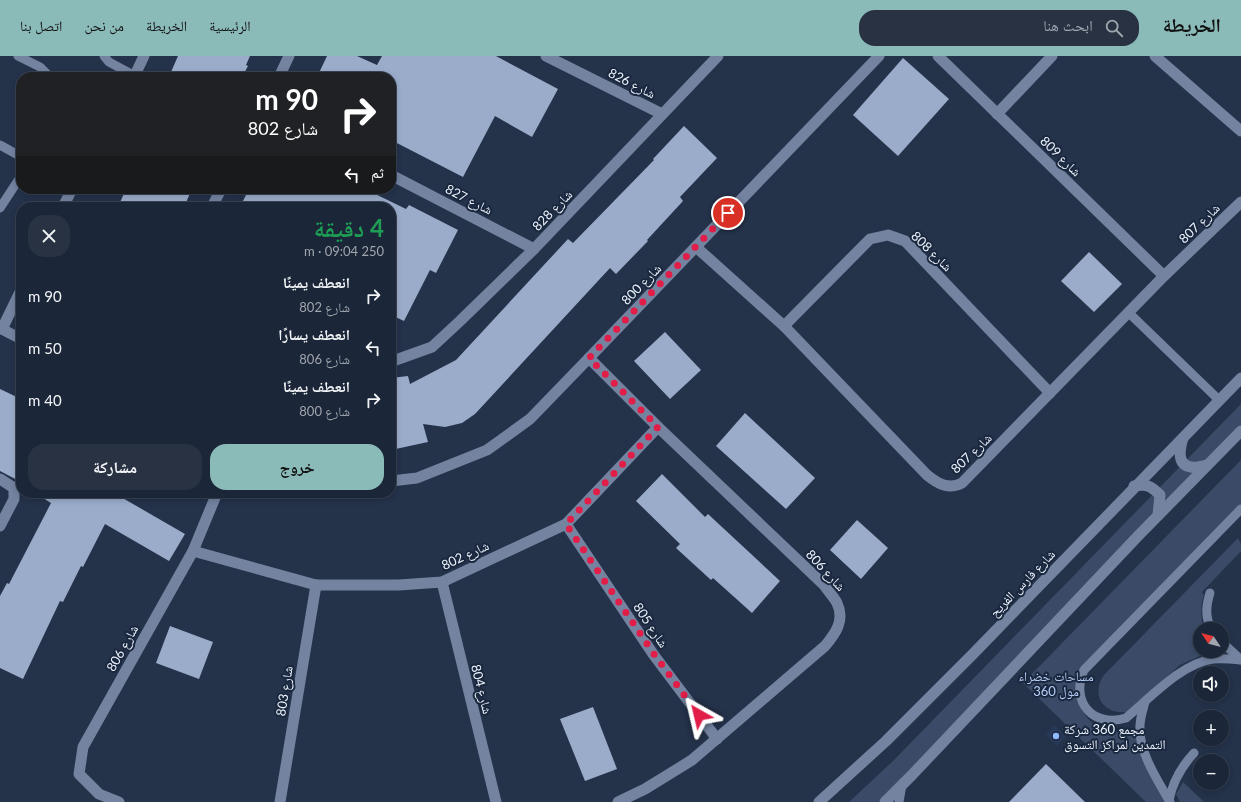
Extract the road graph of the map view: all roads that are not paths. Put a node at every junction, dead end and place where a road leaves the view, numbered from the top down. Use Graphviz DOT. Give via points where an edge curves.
graph roads {
  1 [pos="18,56"];
  2 [pos="104,56"];
  3 [pos="144,56"];
  4 [pos="289,56"];
  5 [pos="546,56"];
  6 [pos="718,56"];
  7 [pos="879,56"];
  8 [pos="938,56"];
  9 [pos="1052,56"];
  10 [pos="1155,56"];
  11 [pos="45,72"];
  12 [pos="126,72"];
  13 [pos="136,72"];
  14 [pos="281,72"];
  15 [pos="662,114"];
  16 [pos="997,114"];
  17 [pos="1241,131"];
  18 [pos="0,146"];
  19 [pos="16,154"];
  20 [pos="396,178"];
  21 [pos="16,184"];
  22 [pos="1241,202"];
  23 [pos="0,208"];
  24 [pos="696,246"];
  25 [pos="534,249"];
  26 [pos="1164,276"];
  27 [pos="16,300"];
  28 [pos="1129,313"];
  29 [pos="784,326"];
  30 [pos="1,328"];
  31 [pos="16,336"];
  32 [pos="589,358"];
  33 [pos="396,360"];
  34 [pos="1241,378"];
  35 [pos="1050,393"];
  36 [pos="1219,400"];
  37 [pos="658,427"];
  38 [pos="1241,431"];
  39 [pos="1184,435"];
  40 [pos="1207,465"];
  41 [pos="0,479"];
  42 [pos="396,480"];
  43 [pos="1134,486"];
  44 [pos="215,498"];
  45 [pos="1241,509"];
  46 [pos="1158,515"];
  47 [pos="566,524"];
  48 [pos="0,526"];
  49 [pos="193,551"];
  50 [pos="442,582"];
  51 [pos="316,585"];
  52 [pos="1210,593"];
  53 [pos="1208,622"];
  54 [pos="1229,649"];
  55 [pos="1241,660"];
  56 [pos="1146,702"];
  57 [pos="718,739"];
  58 [pos="1194,752"];
  59 [pos="902,785"];
  60 [pos="1170,801"];
  61 [pos="119,802"];
  62 [pos="280,802"];
  63 [pos="496,802"];
  64 [pos="618,802"];
  65 [pos="819,802"];
  66 [pos="885,802"];
  67 [pos="899,802"];
  1 -- 11 [label="lane"];
  2 -- 12 [label="lane"];
  3 -- 13 [label="street"];
  4 -- 14 [label="street"];
  5 -- 15 [label="street, شارع 826"];
  6 -- 15 [label="street, شارع 828"];
  7 -- 24 [label="street, شارع 800"];
  8 -- 16 [label="street, شارع 809"];
  9 -- 16 [label="street"];
  10 -- 17 [label="street"];
  15 -- 25 [label="street, شارع 828"];
  16 -- 26 [label="street, شارع 809"];
  18 -- 19 [label="lane"];
  20 -- 25 [label="street, شارع 827"];
  21 -- 23 [label="lane"];
  22 -- 26 [label="street, شارع 807"];
  24 -- 29 [label="street, شارع 807"];
  24 -- 32 [label="street, شارع 800"];
  25 -- 33 [label="street, شارع 828" via="432,347"];
  26 -- 28 [label="street, شارع 807"];
  27 -- 30 [label="street"];
  28 -- 35 [label="street, شارع 807"];
  28 -- 36 [label="lane"];
  29 -- 35 [label="street, شارع 808" via="870,239 888,234 905,241"];
  29 -- 35 [label="street, شارع 807" via="927,475 942,485 956,486 962,483"];
  30 -- 31 [label="street"];
  32 -- 37 [label="street, شارع 806"];
  32 -- 42 [label="street, شارع 800" via="530,419 487,450 417,478"];
  34 -- 36 [label="street, شارع فارس الفريح"];
  36 -- 39 [label="street, شارع فارس الفريح"];
  37 -- 47 [label="street, شارع 802"];
  37 -- 57 [label="street, شارع 806" via="824,585 839,609 839,627 825,646"];
  38 -- 40 [label="street"];
  39 -- 40 [label="street" via="1179,454 1182,461 1192,468"];
  39 -- 43 [label="street, شارع فارس الفريح"];
  40 -- 46 [label="street"];
  41 -- 48 [label="street" via="14,488 14,499"];
  43 -- 46 [label="street" via="1144,485 1153,488 1160,495"];
  43 -- 65 [label="street, شارع فارس الفريح" via="967,660 886,741"];
  44 -- 49 [label="street, شارع 806"];
  45 -- 56 [label="lane" via="1084,670 1079,690 1087,710 1096,717 1116,721 1126,718"];
  46 -- 59 [label="street"];
  47 -- 50 [label="street, شارع 802"];
  47 -- 57 [label="street, شارع 805" via="654,654"];
  49 -- 51 [label="street, شارع 802"];
  49 -- 61 [label="street, شارع 806" via="83,747 79,774 99,794"];
  50 -- 51 [label="street, شارع 802"];
  50 -- 63 [label="street, شارع 804"];
  51 -- 62 [label="street, شارع 803"];
  52 -- 53 [label="lane" via="1206,612"];
  54 -- 55 [label="lane"];
  55 -- 56 [label="lane" via="1212,659 1198,663 1185,669"];
  56 -- 60 [label="lane" via="1141,714 1140,727 1144,753"];
  57 -- 64 [label="street, شارع 806" via="677,770"];
  58 -- 60 [label="lane" via="1180,769 1171,789"];
  59 -- 66 [label="street"];
  59 -- 67 [label="lane"];
}
